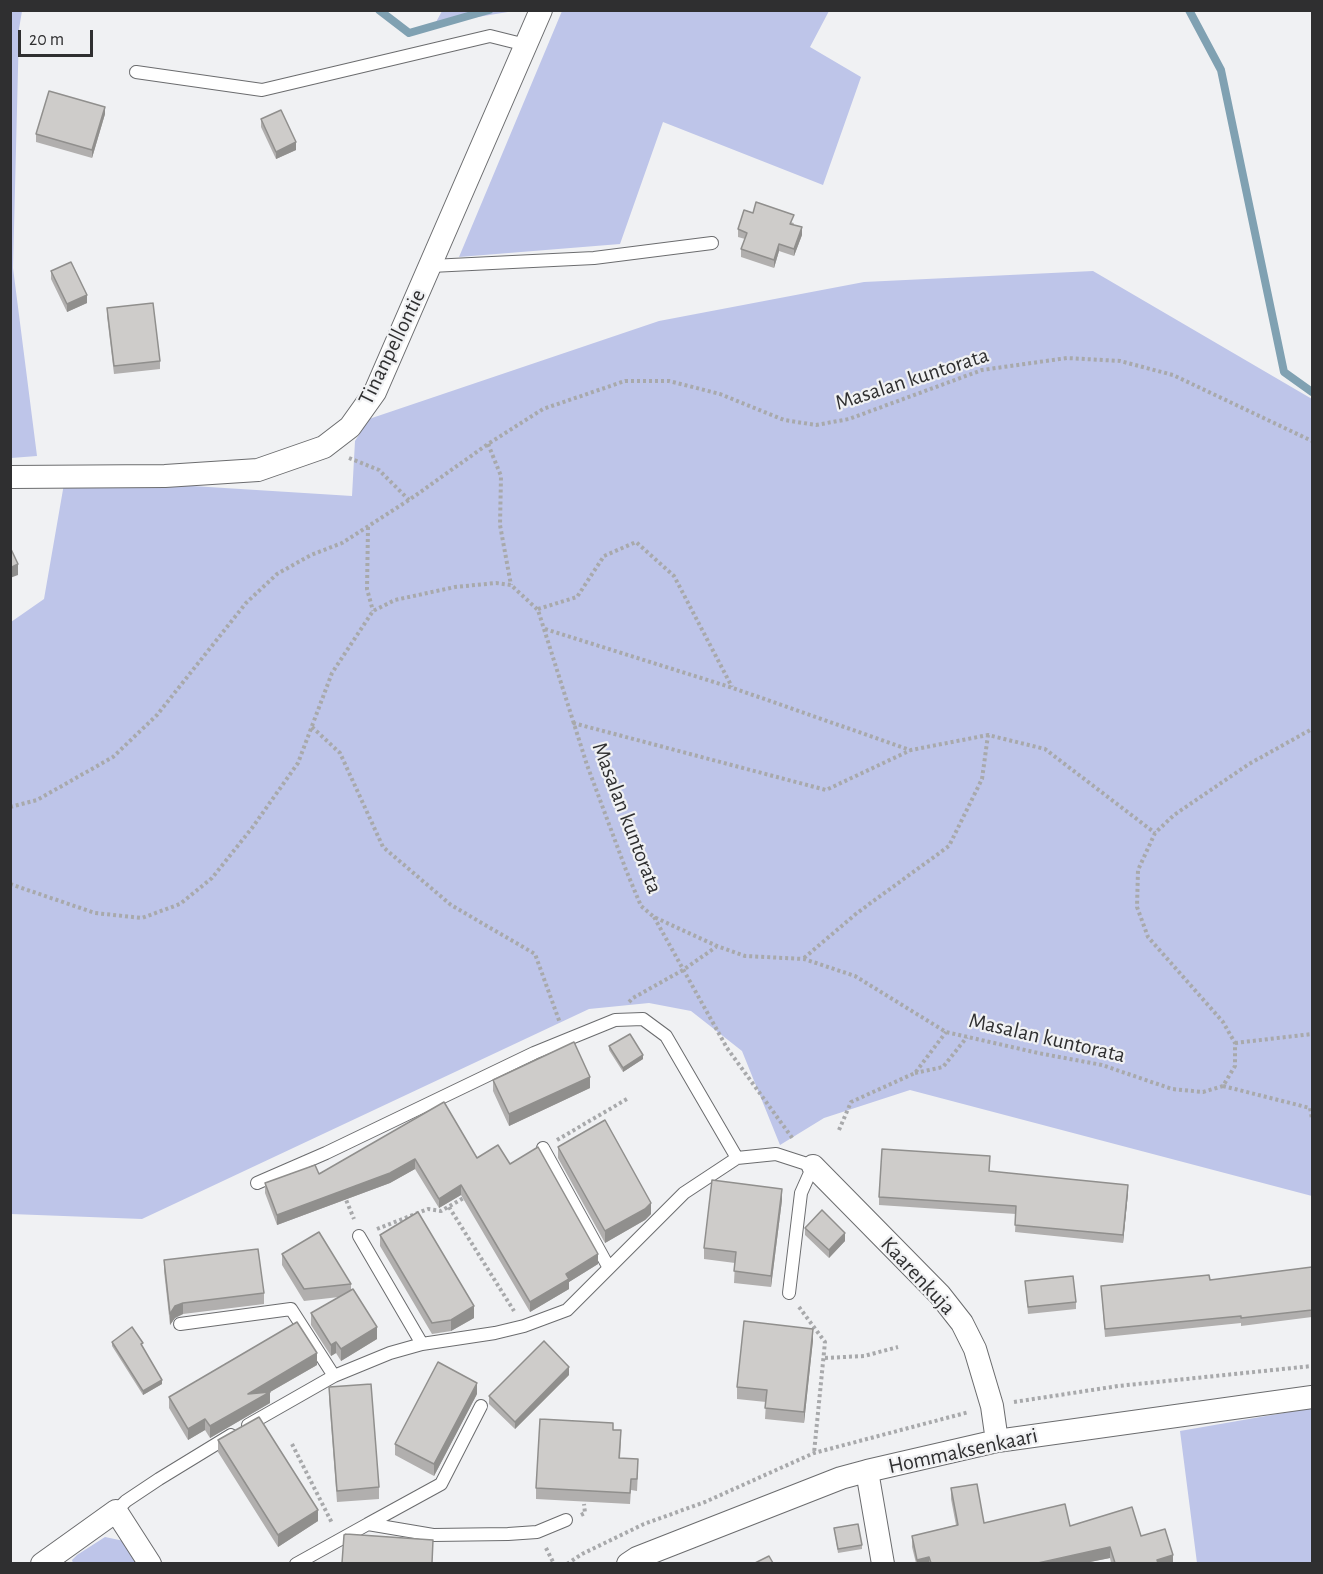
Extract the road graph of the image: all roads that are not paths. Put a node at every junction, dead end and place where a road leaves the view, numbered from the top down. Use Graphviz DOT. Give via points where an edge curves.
graph roads {
  1 [pos="541,10"];
  2 [pos="526,45"];
  3 [pos="136,72"];
  4 [pos="712,243"];
  5 [pos="431,266"];
  6 [pos="10,477"];
  7 [pos="543,1148"];
  8 [pos="737,1158"];
  9 [pos="813,1166"];
  10 [pos="257,1183"];
  11 [pos="359,1236"];
  12 [pos="609,1268"];
  13 [pos="789,1293"];
  14 [pos="180,1324"];
  15 [pos="422,1344"];
  16 [pos="334,1376"];
  17 [pos="1312,1397"];
  18 [pos="481,1406"];
  19 [pos="997,1441"];
  20 [pos="867,1471"];
  21 [pos="116,1511"];
  22 [pos="566,1520"];
  23 [pos="368,1524"];
  24 [pos="42,1563"];
  25 [pos="150,1563"];
  26 [pos="296,1563"];
  27 [pos="628,1563"];
  28 [pos="883,1563"];
  1 -- 2 [label="street, Tinanpellontie"];
  2 -- 3 [label="lane" via="490,36 262,90"];
  2 -- 5 [label="street, Tinanpellontie"];
  4 -- 5 [label="lane" via="594,258"];
  5 -- 6 [label="street, Tinanpellontie" via="375,392 350,427 324,447 258,470 165,476"];
  7 -- 12 [label="lane"];
  8 -- 9 [label="lane" via="776,1154"];
  8 -- 10 [label="lane" via="666,1036 643,1019 615,1020 534,1053"];
  8 -- 12 [label="lane" via="684,1193"];
  9 -- 13 [label="lane" via="801,1193"];
  9 -- 19 [label="street, Kaarenkuja" via="940,1295 962,1323 975,1349 992,1406"];
  11 -- 15 [label="lane"];
  12 -- 15 [label="lane" via="567,1310 495,1333"];
  14 -- 16 [label="lane" via="291,1309"];
  15 -- 16 [label="lane"];
  16 -- 21 [label="lane" via="183,1463"];
  17 -- 19 [label="street, Hommaksenkaari"];
  18 -- 23 [label="lane" via="441,1484"];
  19 -- 20 [label="street, Hommaksenkaari"];
  20 -- 27 [label="street, Hommaksenkaari"];
  20 -- 28 [label="street"];
  21 -- 24 [label="street"];
  21 -- 25 [label="street"];
  22 -- 23 [label="lane" via="537,1532 508,1534 434,1535"];
  23 -- 26 [label="lane"];
}
